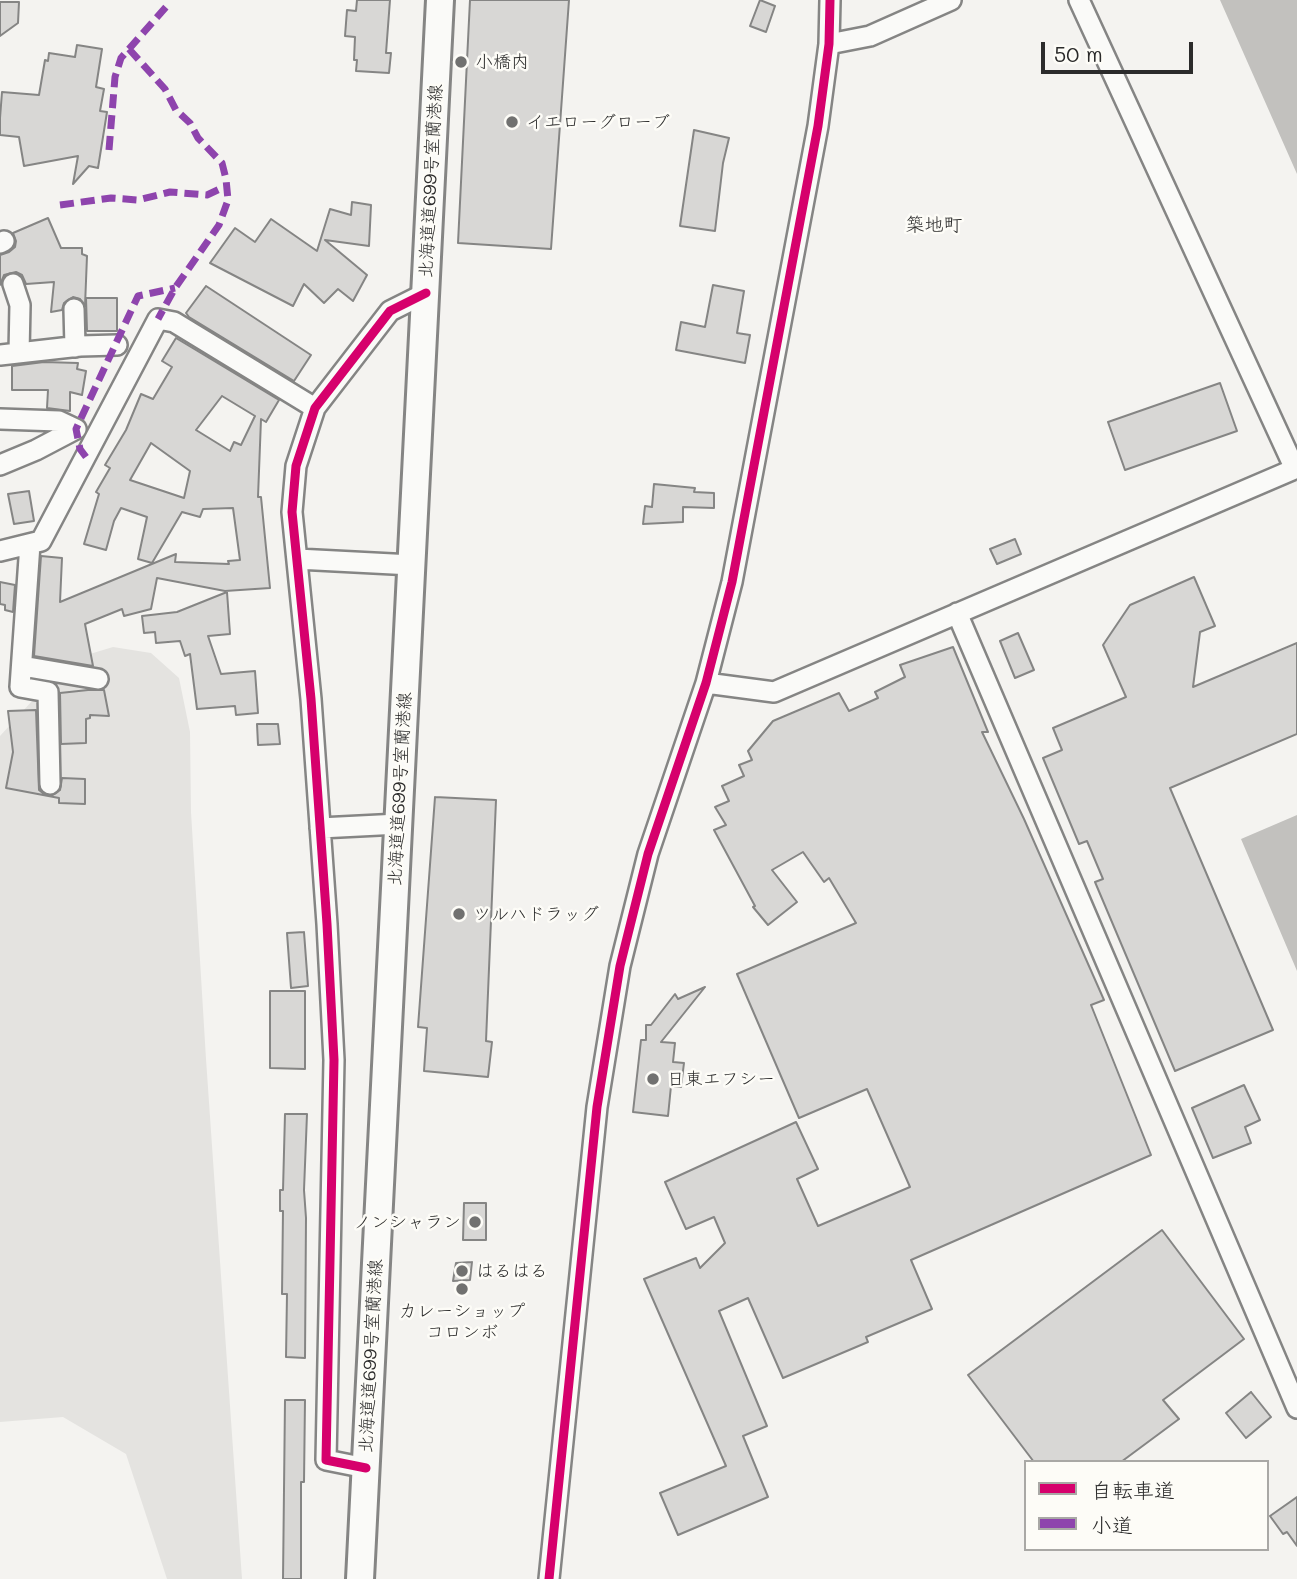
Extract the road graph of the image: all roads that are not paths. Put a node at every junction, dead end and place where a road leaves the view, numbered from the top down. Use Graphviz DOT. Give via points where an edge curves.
graph roads {
  1 [pos="440,0"];
  2 [pos="830,0"];
  3 [pos="951,0"];
  4 [pos="1079,0"];
  5 [pos="828,44"];
  6 [pos="13,284"];
  7 [pos="426,293"];
  8 [pos="74,309"];
  9 [pos="117,345"];
  10 [pos="75,347"];
  11 [pos="10,354"];
  12 [pos="316,408"];
  13 [pos="0,419"];
  14 [pos="0,465"];
  15 [pos="1296,468"];
  16 [pos="30,544"];
  17 [pos="0,551"];
  18 [pos="297,559"];
  19 [pos="412,565"];
  20 [pos="957,613"];
  21 [pos="22,666"];
  22 [pos="98,679"];
  23 [pos="706,683"];
  24 [pos="50,784"];
  25 [pos="399,824"];
  26 [pos="320,828"];
  27 [pos="1297,1408"];
  28 [pos="366,1468"];
  29 [pos="360,1579"];
  30 [pos="549,1579"];
  1 -- 7 [label="main road, 北海道道699号室蘭港線"];
  2 -- 5 [label="street"];
  3 -- 5 [label="street" via="870,36"];
  4 -- 15 [label="street"];
  5 -- 23 [label="street" via="818,126 765,410 732,582"];
  6 -- 11 [label="street" via="20,305"];
  7 -- 12 [label="street" via="390,310"];
  7 -- 19 [label="main road, 北海道道699号室蘭港線"];
  8 -- 10 [label="street"];
  9 -- 10 [label="street"];
  10 -- 11 [label="street"];
  12 -- 16 [label="street" via="174,322 158,319 41,541"];
  12 -- 18 [label="street" via="296,466 292,512"];
  13 -- 14 [label="street" via="60,421 76,429"];
  15 -- 20 [label="street"];
  16 -- 17 [label="street"];
  16 -- 21 [label="street"];
  18 -- 19 [label="street"];
  18 -- 26 [label="street"];
  19 -- 25 [label="main road, 北海道道699号室蘭港線"];
  20 -- 23 [label="street" via="774,692"];
  20 -- 27 [label="street"];
  21 -- 22 [label="street"];
  21 -- 24 [label="street" via="20,687 48,692"];
  23 -- 30 [label="street" via="648,855 620,966 595,1121"];
  25 -- 26 [label="street"];
  25 -- 28 [label="main road, 北海道道699号室蘭港線"];
  26 -- 28 [label="street" via="334,1060 326,1460"];
  28 -- 29 [label="main road, 北海道道699号室蘭港線"];
}
